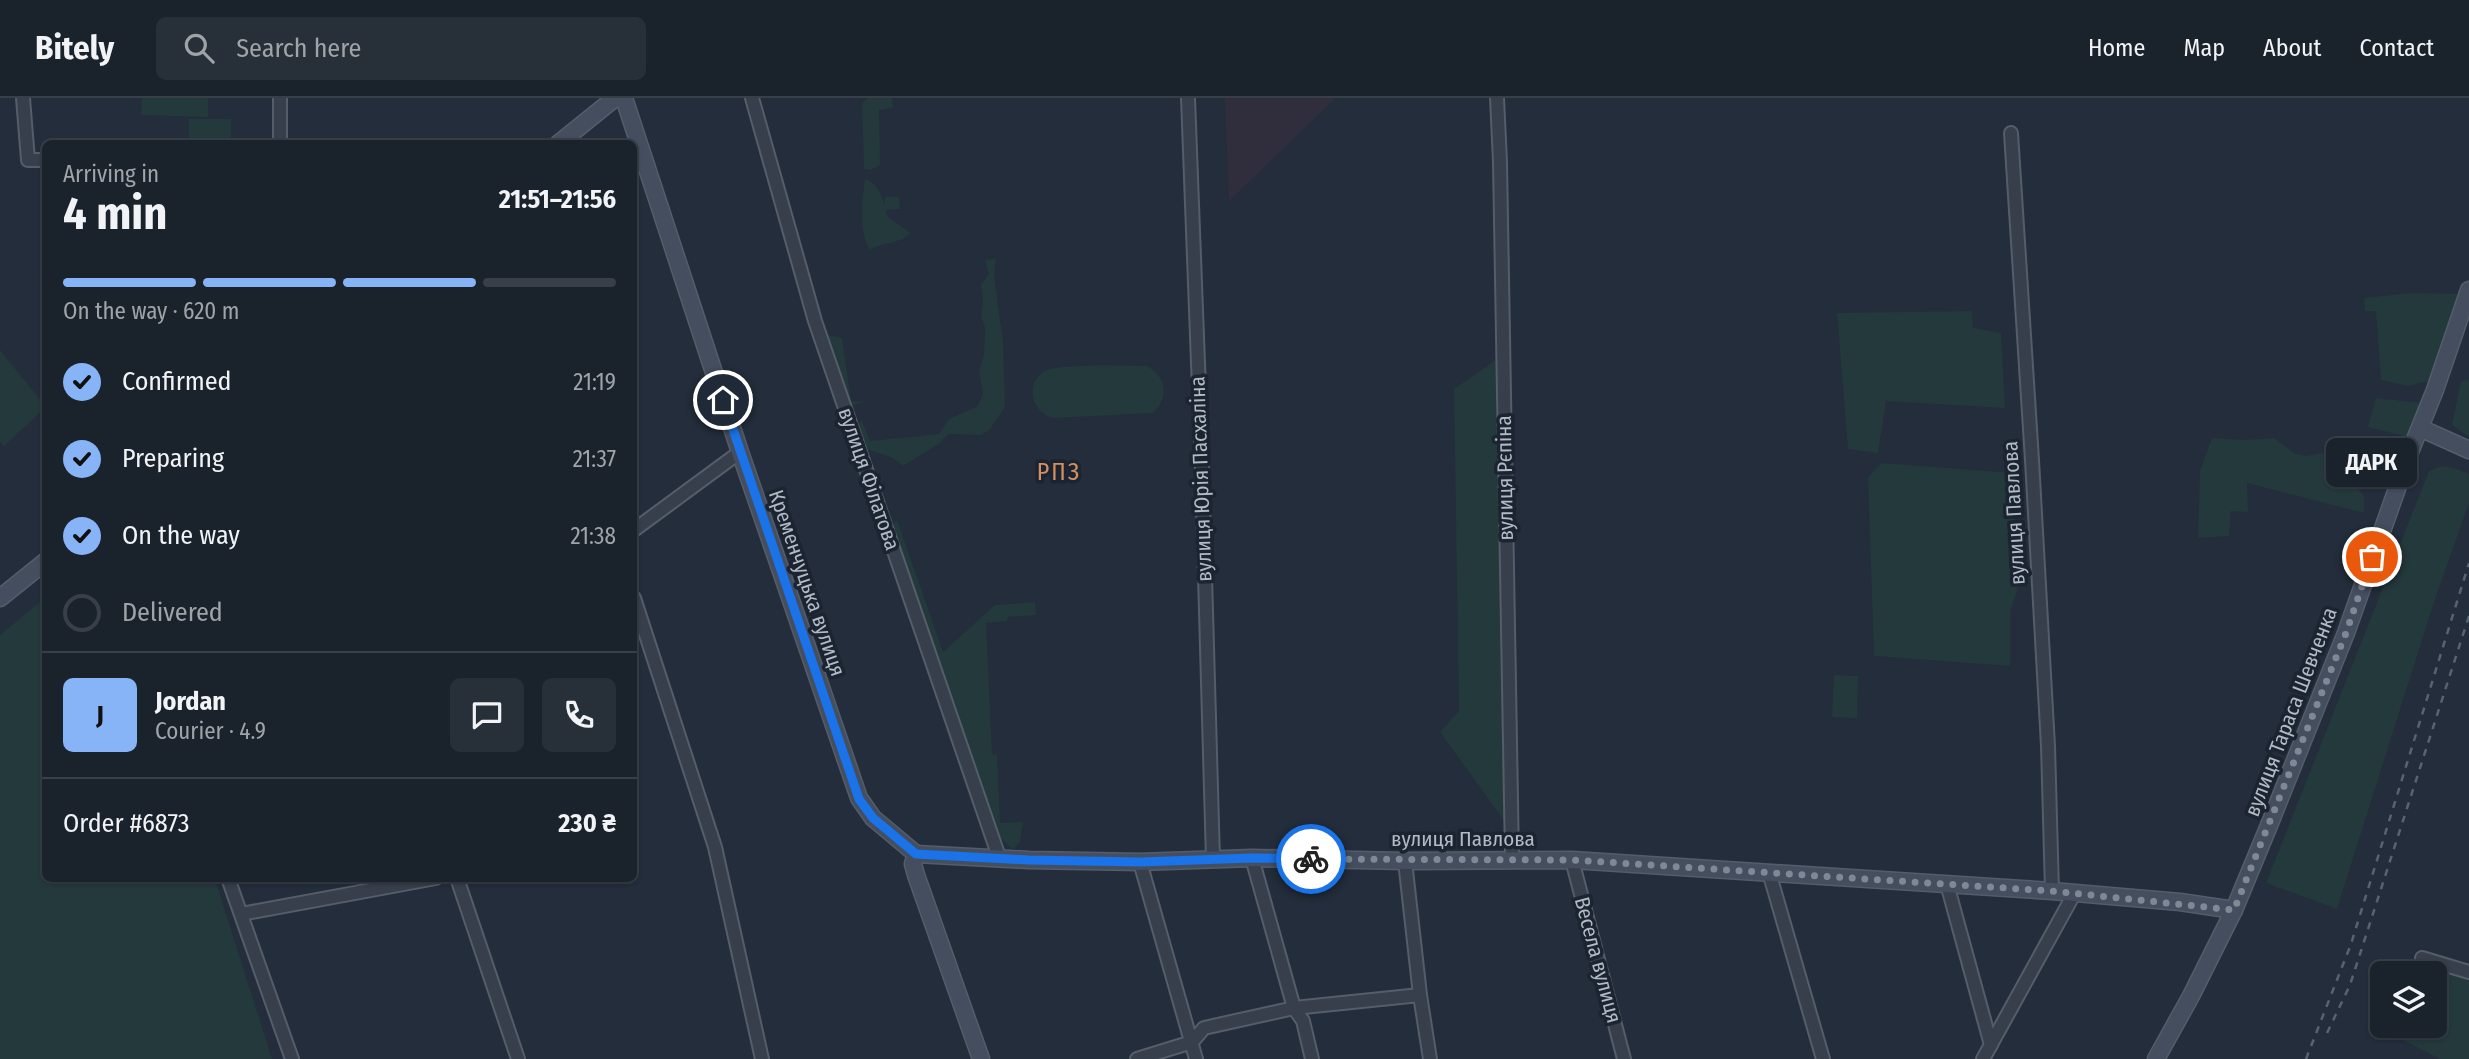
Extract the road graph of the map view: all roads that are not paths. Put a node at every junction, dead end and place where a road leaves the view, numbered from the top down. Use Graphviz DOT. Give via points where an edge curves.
graph roads {
  1 [pos="23,98"];
  2 [pos="280,98"];
  3 [pos="615,98"];
  4 [pos="624,98"];
  5 [pos="752,98"];
  6 [pos="1188,98"];
  7 [pos="1497,98"];
  8 [pos="2011,133"];
  9 [pos="280,140"];
  10 [pos="563,140"];
  11 [pos="42,160"];
  12 [pos="2469,290"];
  13 [pos="2420,428"];
  14 [pos="2468,449"];
  15 [pos="740,452"];
  16 [pos="637,528"];
  17 [pos="42,564"];
  18 [pos="0,598"];
  19 [pos="637,607"];
  20 [pos="916,854"];
  21 [pos="999,857"];
  22 [pos="1252,858"];
  23 [pos="1512,859"];
  24 [pos="1213,860"];
  25 [pos="1573,860"];
  26 [pos="1405,861"];
  27 [pos="1140,862"];
  28 [pos="1769,872"];
  29 [pos="229,882"];
  30 [pos="414,882"];
  31 [pos="458,882"];
  32 [pos="1947,884"];
  33 [pos="2052,891"];
  34 [pos="2074,894"];
  35 [pos="2234,910"];
  36 [pos="241,914"];
  37 [pos="2421,958"];
  38 [pos="2469,972"];
  39 [pos="1420,995"];
  40 [pos="1294,1008"];
  41 [pos="1192,1042"];
  42 [pos="1991,1045"];
  43 [pos="292,1059"];
  44 [pos="518,1059"];
  45 [pos="762,1059"];
  46 [pos="981,1059"];
  47 [pos="1138,1059"];
  48 [pos="1196,1059"];
  49 [pos="1312,1059"];
  50 [pos="1430,1059"];
  51 [pos="1625,1059"];
  52 [pos="1823,1059"];
  53 [pos="1983,1059"];
  54 [pos="2156,1059"];
  1 -- 11 [label="street" via="28,160"];
  2 -- 9 [label="street"];
  3 -- 10 [label="street"];
  4 -- 15 [label="street, Кременчуцька вулиця"];
  5 -- 21 [label="street, вулиця Філатова" via="815,321"];
  6 -- 24 [label="street, вулиця Юрія Пасхаліна"];
  7 -- 23 [label="street, вулиця Рєпіна"];
  8 -- 33 [label="street, вулиця Павлова"];
  12 -- 13 [label="street, вулиця Тараса Шевченка"];
  13 -- 14 [label="street"];
  13 -- 35 [label="street, вулиця Тараса Шевченка" via="2346,633"];
  15 -- 16 [label="street"];
  15 -- 20 [label="street, Кременчуцька вулиця" via="859,799 873,818"];
  17 -- 18 [label="street"];
  19 -- 45 [label="street" via="715,847"];
  20 -- 21 [label="street, вулиця Павлова"];
  20 -- 46 [label="street" via="916,875"];
  21 -- 27 [label="street, вулиця Павлова"];
  22 -- 24 [label="street, вулиця Павлова"];
  22 -- 26 [label="street, вулиця Павлова"];
  22 -- 40 [label="street"];
  23 -- 25 [label="street, вулиця Павлова"];
  23 -- 26 [label="street, вулиця Павлова"];
  24 -- 27 [label="street, вулиця Павлова"];
  25 -- 28 [label="street, вулиця Павлова"];
  25 -- 51 [label="street, Весела вулиця"];
  26 -- 39 [label="street"];
  27 -- 41 [label="street"];
  28 -- 32 [label="street, вулиця Павлова"];
  28 -- 52 [label="street"];
  29 -- 36 [label="street"];
  30 -- 36 [label="street"];
  31 -- 44 [label="street"];
  32 -- 33 [label="street, вулиця Павлова"];
  32 -- 42 [label="street"];
  33 -- 34 [label="street, вулиця Павлова"];
  34 -- 35 [label="street, вулиця Павлова"];
  34 -- 42 [label="street"];
  35 -- 54 [label="street, вулиця Тараса Шевченка"];
  36 -- 43 [label="street"];
  37 -- 38 [label="street"];
  39 -- 40 [label="street"];
  39 -- 50 [label="street"];
  40 -- 41 [label="street" via="1204,1028"];
  40 -- 49 [label="street" via="1303,1021"];
  41 -- 47 [label="street"];
  41 -- 48 [label="street"];
  42 -- 53 [label="street"];
}
